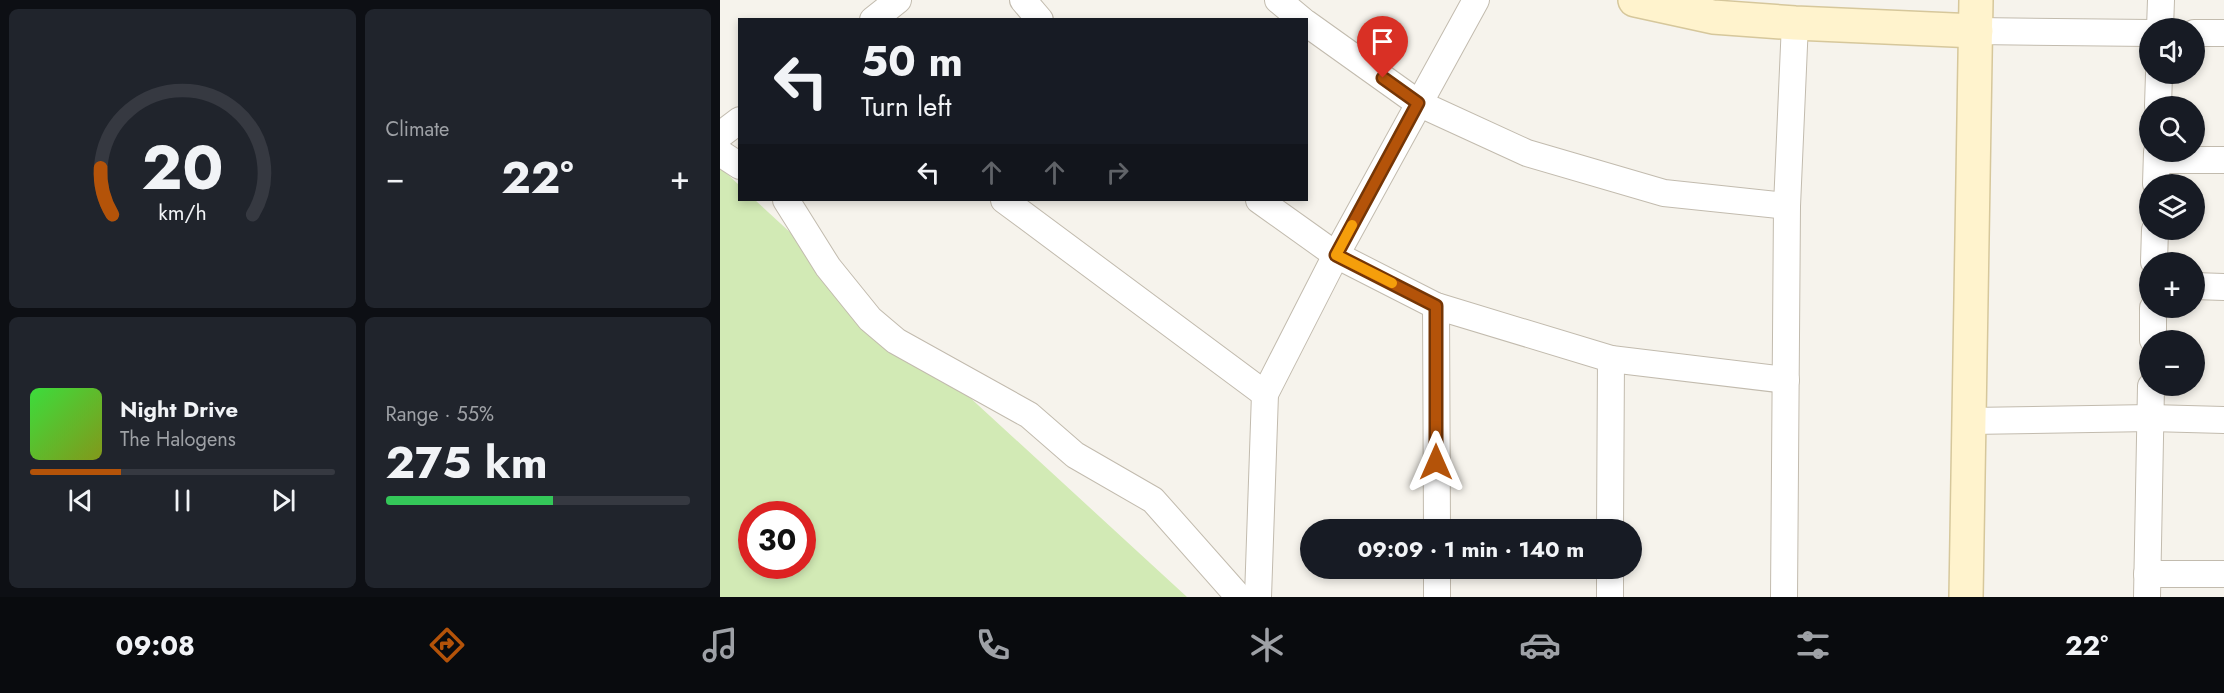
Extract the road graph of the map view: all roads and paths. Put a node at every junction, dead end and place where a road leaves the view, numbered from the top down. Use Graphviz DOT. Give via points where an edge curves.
graph roads {
  1 [pos="898,0"];
  2 [pos="1023,0"];
  3 [pos="1278,0"];
  4 [pos="1476,0"];
  5 [pos="1635,0"];
  6 [pos="2161,0"];
  7 [pos="1976,15"];
  8 [pos="876,18"];
  9 [pos="1038,18"];
  10 [pos="1300,18"];
  11 [pos="2160,18"];
  12 [pos="1795,23"];
  13 [pos="1308,24"];
  14 [pos="2139,32"];
  15 [pos="2205,33"];
  16 [pos="2224,33"];
  17 [pos="1418,103"];
  18 [pos="738,122"];
  19 [pos="720,135"];
  20 [pos="720,153"];
  21 [pos="2224,160"];
  22 [pos="738,165"];
  23 [pos="2157,165"];
  24 [pos="787,201"];
  25 [pos="1005,201"];
  26 [pos="1260,201"];
  27 [pos="1786,206"];
  28 [pos="1336,255"];
  29 [pos="2205,286"];
  30 [pos="2224,287"];
  31 [pos="1436,306"];
  32 [pos="1611,359"];
  33 [pos="1786,380"];
  34 [pos="1265,394"];
  35 [pos="2151,396"];
  36 [pos="2151,418"];
  37 [pos="2224,420"];
  38 [pos="1970,421"];
  39 [pos="1437,519"];
  40 [pos="1610,519"];
  41 [pos="2224,574"];
  42 [pos="1437,579"];
  43 [pos="1610,579"];
  44 [pos="2147,586"];
  45 [pos="1239,597"];
  46 [pos="1258,597"];
  47 [pos="1437,597"];
  48 [pos="1610,597"];
  49 [pos="1784,597"];
  50 [pos="1966,597"];
  1 -- 8 [label="street"];
  2 -- 9 [label="street"];
  3 -- 10 [label="street"];
  4 -- 17 [label="street"];
  5 -- 12 [label="street" via="1713,17"];
  6 -- 11 [label="street"];
  7 -- 12 [label="street"];
  7 -- 14 [label="street"];
  7 -- 38 [label="street"];
  12 -- 27 [label="street"];
  13 -- 17 [label="street"];
  15 -- 16 [label="street"];
  17 -- 27 [label="street" via="1527,153 1664,193"];
  17 -- 28 [label="street"];
  18 -- 19 [label="street"];
  20 -- 22 [label="street"];
  21 -- 23 [label="street"];
  24 -- 45 [label="street" via="828,267 870,320 896,341 1029,415 1075,454 1154,500"];
  25 -- 34 [label="street"];
  26 -- 28 [label="street"];
  27 -- 33 [label="street"];
  28 -- 31 [label="street"];
  28 -- 34 [label="street"];
  29 -- 30 [label="street"];
  31 -- 32 [label="street"];
  31 -- 39 [label="street"];
  32 -- 33 [label="street"];
  32 -- 40 [label="street"];
  33 -- 49 [label="street"];
  34 -- 46 [label="street"];
  35 -- 36 [label="street"];
  36 -- 37 [label="street"];
  36 -- 38 [label="street"];
  36 -- 44 [label="street"];
  38 -- 50 [label="street"];
  41 -- 44 [label="street"];
  42 -- 47 [label="street"];
  43 -- 48 [label="street"];
}
